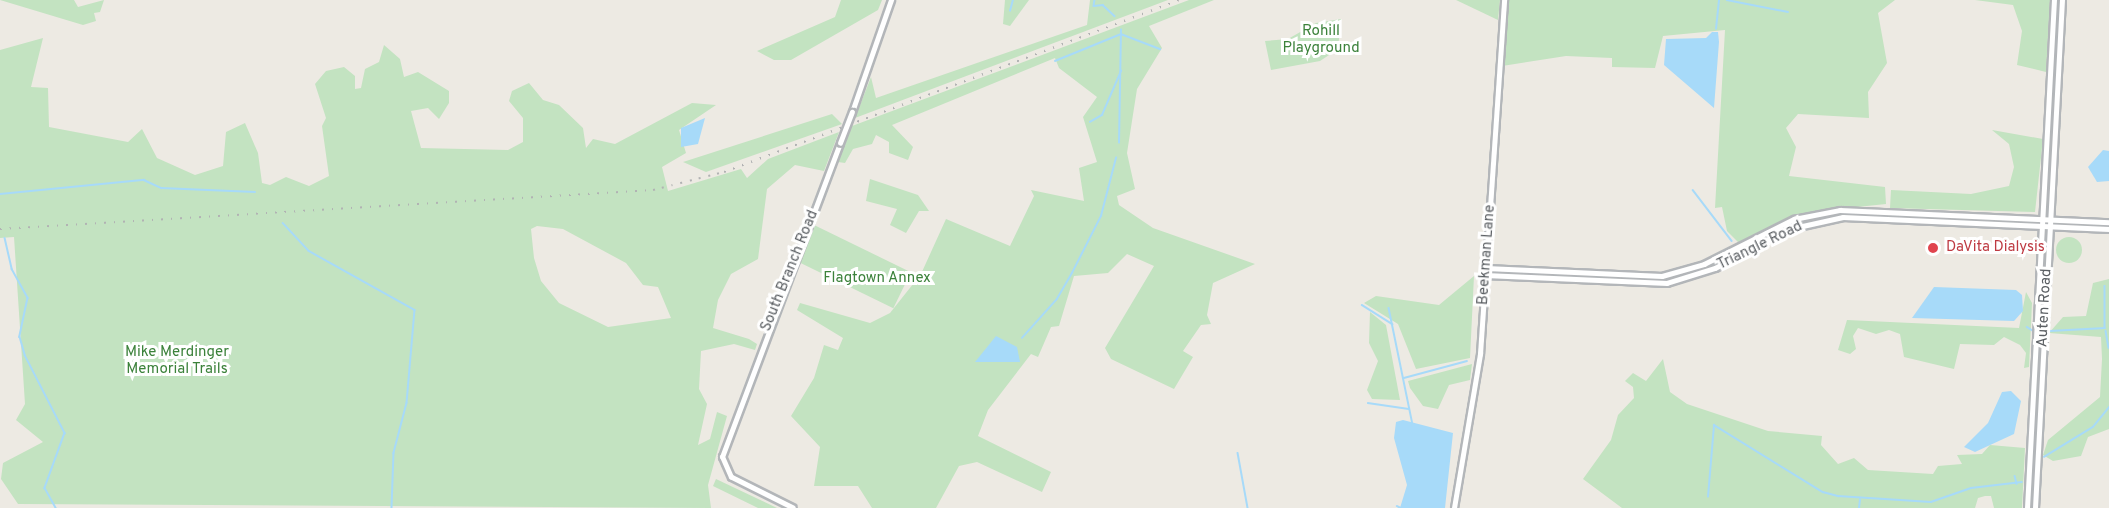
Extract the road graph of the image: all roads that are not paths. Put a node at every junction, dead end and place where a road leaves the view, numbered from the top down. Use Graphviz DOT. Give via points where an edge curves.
graph roads {
  1 [pos="891,0"];
  2 [pos="1504,0"];
  3 [pos="2054,0"];
  4 [pos="2062,0"];
  5 [pos="2042,220"];
  6 [pos="2050,220"];
  7 [pos="2109,222"];
  8 [pos="2042,227"];
  9 [pos="2050,228"];
  10 [pos="2109,229"];
  11 [pos="1486,268"];
  12 [pos="1485,275"];
  13 [pos="793,508"];
  14 [pos="1454,508"];
  15 [pos="2027,508"];
  16 [pos="2035,508"];
  1 -- 13 [label="street, South Branch Road, bridge" via="722,457 731,477"];
  2 -- 11 [label="street, Beekman Lane"];
  3 -- 5 [label="street, Auten Road"];
  4 -- 6 [label="street, Auten Road"];
  5 -- 6 [label="street, Triangle Road"];
  5 -- 8 [label="street, Auten Road"];
  5 -- 11 [label="street, Triangle Road" via="1840,210 1794,219 1704,264 1662,276"];
  6 -- 7 [label="street, Triangle Road"];
  6 -- 9 [label="street, Auten Road"];
  8 -- 9 [label="street, Triangle Road"];
  8 -- 12 [label="street, Triangle Road" via="1832,218 1789,229 1715,268 1667,283"];
  8 -- 15 [label="street, Auten Road"];
  9 -- 10 [label="street, Triangle Road"];
  9 -- 16 [label="street, Auten Road"];
  11 -- 12 [label="street, Beekman Lane"];
  12 -- 14 [label="street, Beekman Lane" via="1478,373"];
}
